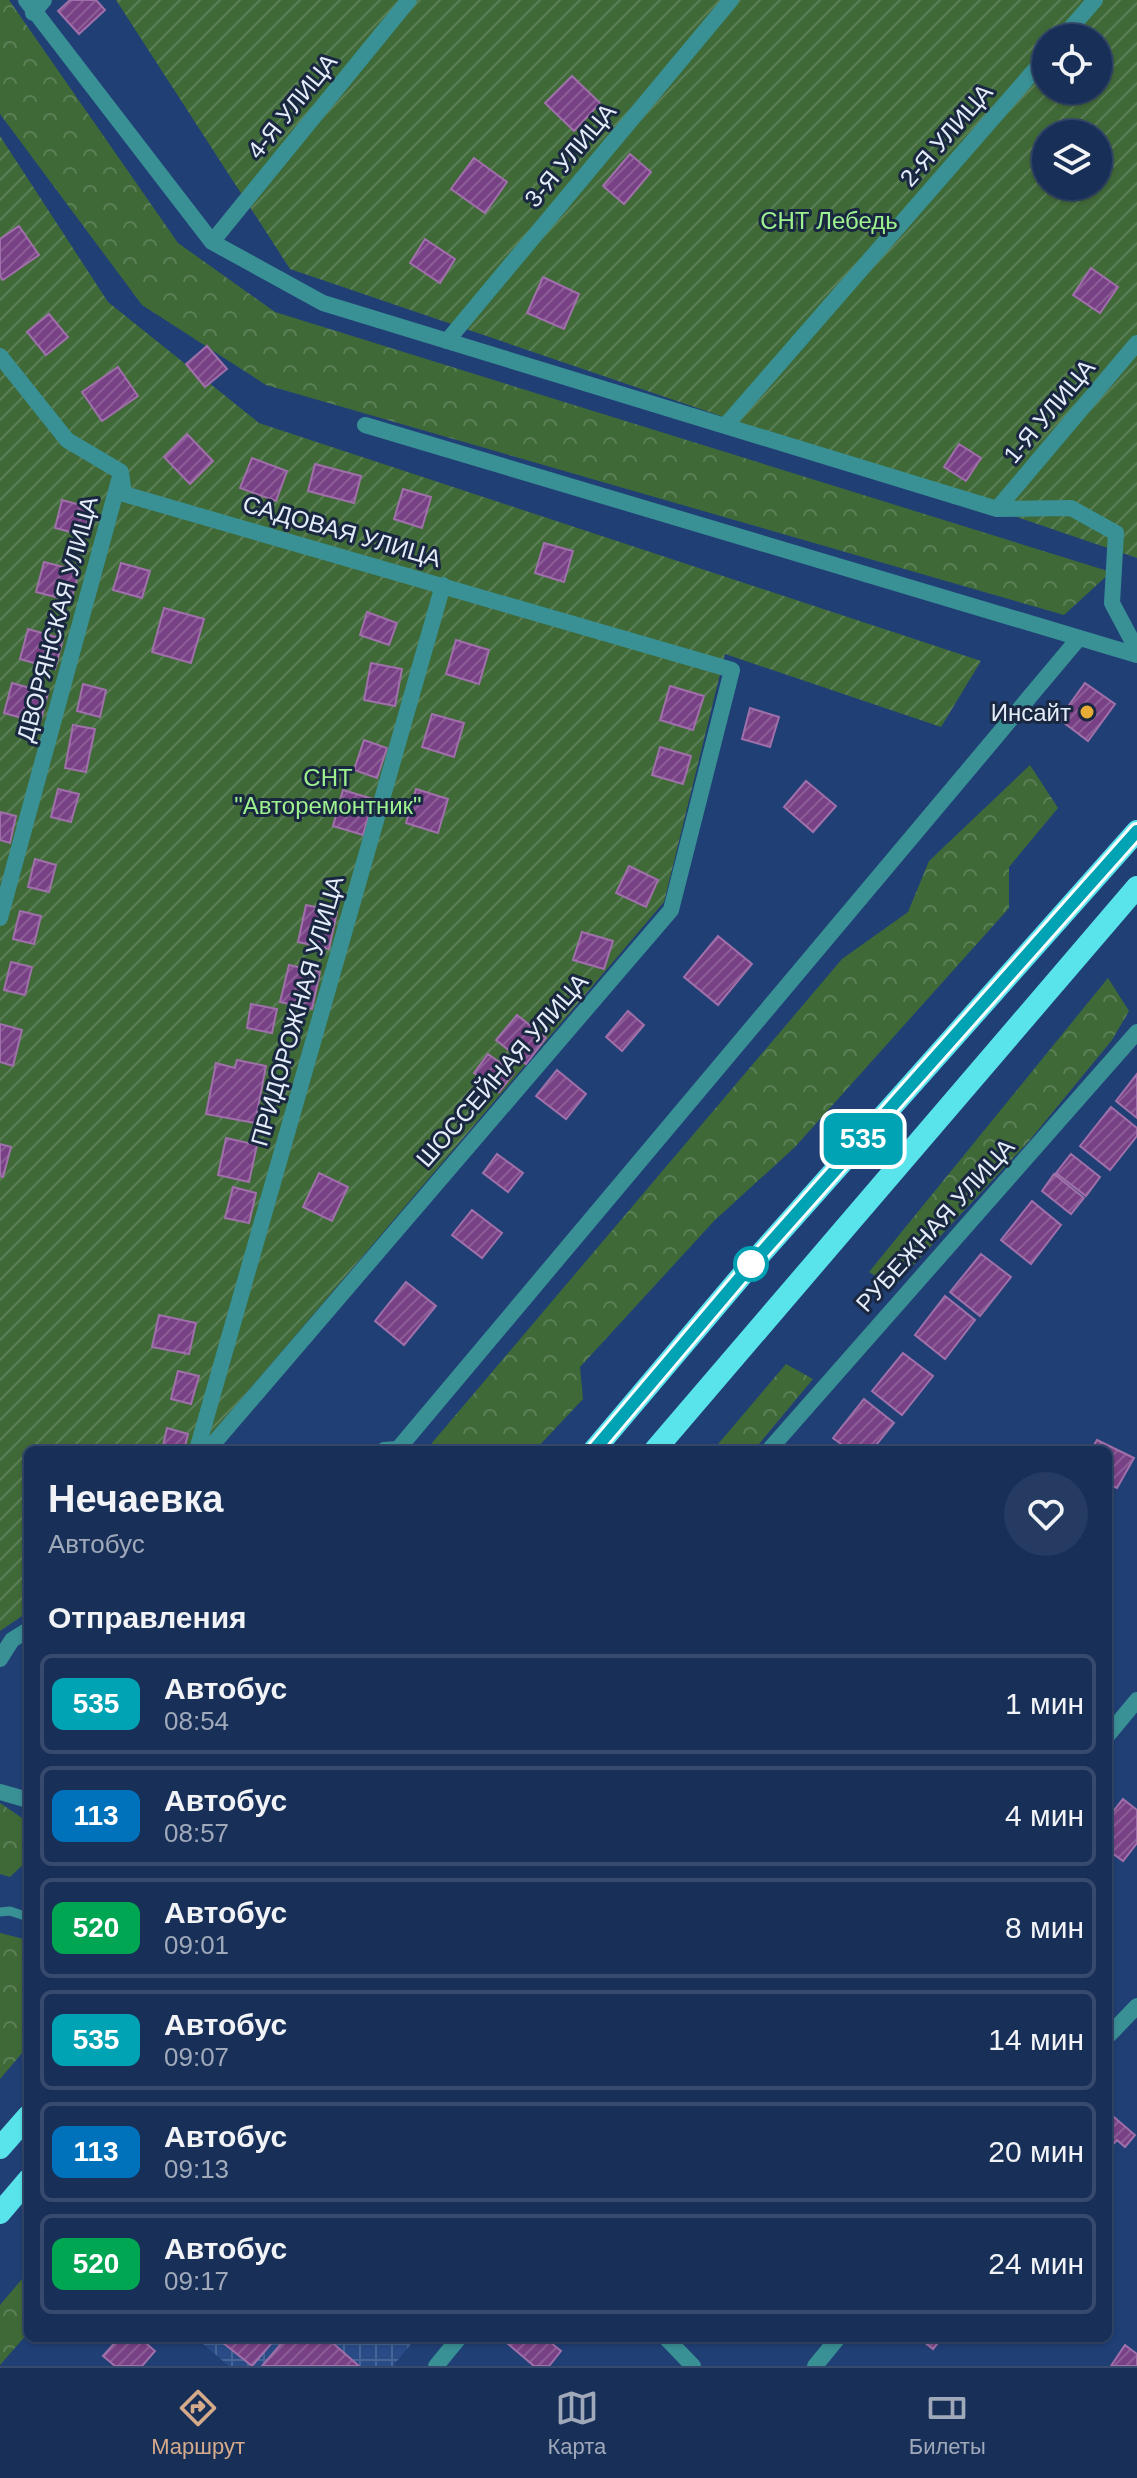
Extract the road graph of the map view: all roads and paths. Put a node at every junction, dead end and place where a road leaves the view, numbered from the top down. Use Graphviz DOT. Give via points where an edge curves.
graph roads {
  1 [pos="409,0"];
  2 [pos="731,0"];
  3 [pos="1095,0"];
  4 [pos="34,4"];
  5 [pos="1074,24"];
  6 [pos="1032,73"];
  7 [pos="212,242"];
  8 [pos="447,341"];
  9 [pos="1137,343"];
  10 [pos="0,356"];
  11 [pos="365,425"];
  12 [pos="725,426"];
  13 [pos="121,472"];
  14 [pos="997,509"];
  15 [pos="443,585"];
  16 [pos="1079,638"];
  17 [pos="1137,653"];
  18 [pos="732,670"];
  19 [pos="1137,831"];
  20 [pos="1137,887"];
  21 [pos="0,918"];
  22 [pos="1137,1032"];
  23 [pos="198,1446"];
  24 [pos="211,1446"];
  25 [pos="401,1446"];
  26 [pos="597,1446"];
  27 [pos="658,1446"];
  28 [pos="773,1446"];
  29 [pos="24,1632"];
  30 [pos="0,1659"];
  31 [pos="1137,1700"];
  32 [pos="1112,1730"];
  33 [pos="0,1792"];
  34 [pos="24,1799"];
  35 [pos="0,1912"];
  36 [pos="24,1916"];
  37 [pos="1137,2006"];
  38 [pos="1112,2032"];
  39 [pos="24,2121"];
  40 [pos="0,2148"];
  41 [pos="24,2185"];
  42 [pos="0,2213"];
  43 [pos="456,2342"];
  44 [pos="670,2342"];
  45 [pos="835,2342"];
  46 [pos="436,2366"];
  47 [pos="693,2366"];
  48 [pos="815,2366"];
  1 -- 7 [label="street, 4-Я УЛИЦА"];
  2 -- 8 [label="street, 3-Я УЛИЦА"];
  3 -- 5 [label="street"];
  4 -- 7 [label="street"];
  6 -- 12 [label="street, 2-Я УЛИЦА"];
  7 -- 8 [label="street" via="323,303"];
  8 -- 12 [label="street"];
  9 -- 14 [label="street, 1-Я УЛИЦА"];
  10 -- 13 [label="street, САДОВАЯ УЛИЦА" via="67,440"];
  11 -- 16 [label="street"];
  12 -- 14 [label="street"];
  13 -- 15 [label="street, САДОВАЯ УЛИЦА" via="124,494"];
  13 -- 21 [label="street, ДВОРЯНСКАЯ УЛИЦА"];
  14 -- 17 [label="street" via="1071,508 1116,533 1112,603"];
  15 -- 18 [label="street, САДОВАЯ УЛИЦА"];
  15 -- 23 [label="street, ПРИДОРОЖНАЯ УЛИЦА"];
  16 -- 17 [label="street"];
  16 -- 25 [label="street"];
  18 -- 24 [label="street, ШОССЕЙНАЯ УЛИЦА" via="671,910"];
  19 -- 26 [label="highway" via="749,1267"];
  20 -- 27 [label="highway"];
  22 -- 28 [label="street, РУБЕЖНАЯ УЛИЦА"];
  29 -- 30 [label="street"];
  31 -- 32 [label="street"];
  33 -- 34 [label="street"];
  35 -- 36 [label="lane"];
  37 -- 38 [label="street"];
  39 -- 40 [label="highway"];
  41 -- 42 [label="highway"];
  43 -- 46 [label="street"];
  44 -- 47 [label="street"];
  45 -- 48 [label="street"];
}
